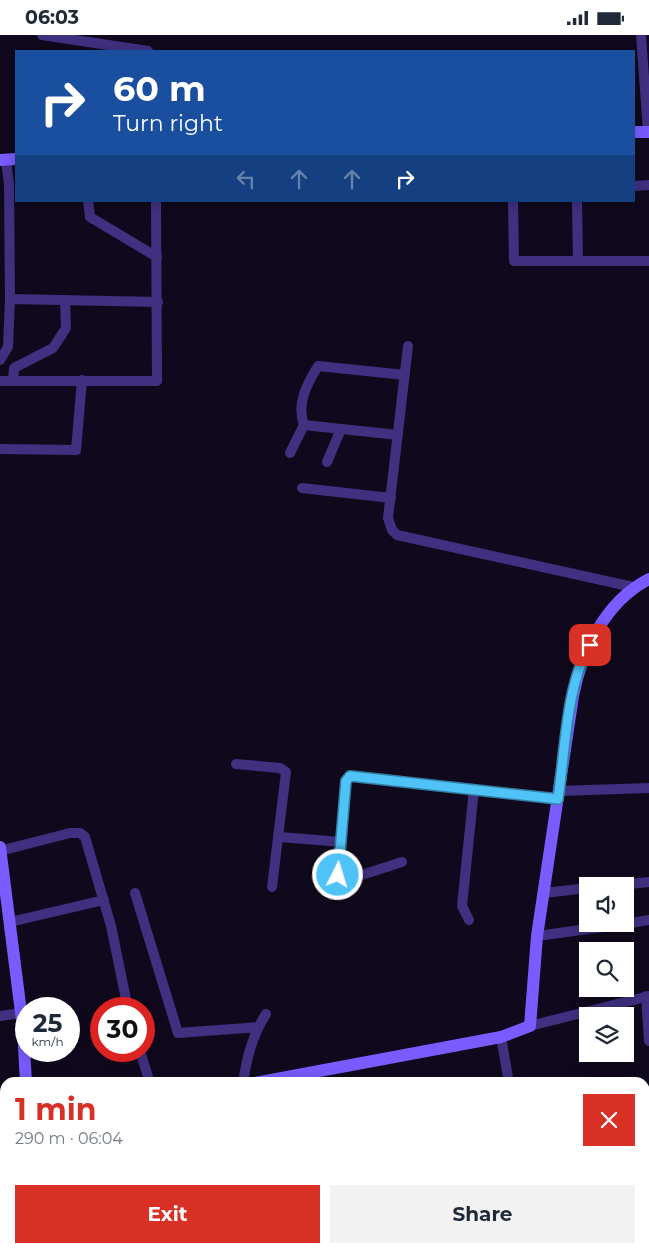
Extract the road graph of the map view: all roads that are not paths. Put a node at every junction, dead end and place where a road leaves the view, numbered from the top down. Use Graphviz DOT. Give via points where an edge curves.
graph roads {
  1 [pos="42,35"];
  2 [pos="641,35"];
  3 [pos="141,50"];
  4 [pos="635,132"];
  5 [pos="648,132"];
  6 [pos="7,160"];
  7 [pos="635,185"];
  8 [pos="649,185"];
  9 [pos="88,202"];
  10 [pos="156,202"];
  11 [pos="513,202"];
  12 [pos="576,202"];
  13 [pos="157,257"];
  14 [pos="578,260"];
  15 [pos="649,261"];
  16 [pos="10,299"];
  17 [pos="65,300"];
  18 [pos="158,302"];
  19 [pos="408,346"];
  20 [pos="0,360"];
  21 [pos="405,375"];
  22 [pos="13,380"];
  23 [pos="82,380"];
  24 [pos="0,381"];
  25 [pos="304,425"];
  26 [pos="342,429"];
  27 [pos="398,435"];
  28 [pos="0,449"];
  29 [pos="290,453"];
  30 [pos="327,462"];
  31 [pos="302,488"];
  32 [pos="391,498"];
  33 [pos="649,579"];
  34 [pos="633,587"];
  35 [pos="236,764"];
  36 [pos="649,788"];
  37 [pos="474,789"];
  38 [pos="558,795"];
  39 [pos="280,837"];
  40 [pos="341,842"];
  41 [pos="0,847"];
  42 [pos="0,851"];
  43 [pos="402,862"];
  44 [pos="649,882"];
  45 [pos="634,884"];
  46 [pos="272,887"];
  47 [pos="579,889"];
  48 [pos="135,893"];
  49 [pos="544,893"];
  50 [pos="104,900"];
  51 [pos="469,920"];
  52 [pos="649,921"];
  53 [pos="10,922"];
  54 [pos="634,923"];
  55 [pos="579,930"];
  56 [pos="537,936"];
  57 [pos="647,996"];
  58 [pos="19,997"];
  59 [pos="125,997"];
  60 [pos="15,1014"];
  61 [pos="266,1014"];
  62 [pos="0,1016"];
  63 [pos="530,1026"];
  64 [pos="258,1027"];
  65 [pos="502,1037"];
  66 [pos="649,1041"];
  67 [pos="24,1062"];
  68 [pos="143,1062"];
  69 [pos="26,1077"];
  70 [pos="148,1077"];
  71 [pos="244,1077"];
  72 [pos="287,1077"];
  73 [pos="507,1077"];
  1 -- 3 [label="street"];
  2 -- 5 [label="street"];
  4 -- 5 [label="main road"];
  6 -- 16 [label="street"];
  7 -- 8 [label="street"];
  9 -- 13 [label="street" via="90,217"];
  10 -- 13 [label="street"];
  11 -- 14 [label="street" via="514,261"];
  12 -- 14 [label="street"];
  13 -- 18 [label="street"];
  14 -- 15 [label="street"];
  16 -- 17 [label="street"];
  16 -- 20 [label="street" via="8,347"];
  17 -- 18 [label="street"];
  17 -- 22 [label="street" via="66,329 53,349 14,368"];
  18 -- 23 [label="street" via="158,381"];
  19 -- 21 [label="street"];
  21 -- 25 [label="street" via="318,366 306,385 300,413"];
  21 -- 27 [label="street"];
  22 -- 23 [label="street"];
  22 -- 24 [label="street"];
  23 -- 28 [label="street" via="76,450"];
  25 -- 26 [label="street"];
  25 -- 29 [label="street"];
  26 -- 27 [label="street"];
  26 -- 30 [label="street"];
  27 -- 32 [label="street"];
  31 -- 32 [label="street"];
  32 -- 34 [label="street" via="388,518 397,535"];
  33 -- 34 [label="main road"];
  34 -- 38 [label="main road" via="611,611 581,659"];
  35 -- 39 [label="street" via="280,768 286,772"];
  36 -- 38 [label="street"];
  37 -- 38 [label="street"];
  37 -- 40 [label="street" via="350,776 346,781"];
  37 -- 51 [label="street" via="462,906"];
  38 -- 49 [label="main road"];
  39 -- 40 [label="street"];
  39 -- 46 [label="street"];
  40 -- 43 [label="street" via="338,875 342,878 349,879"];
  41 -- 42 [label="main road"];
  42 -- 50 [label="street" via="80,833 88,841"];
  42 -- 53 [label="main road"];
  44 -- 45 [label="street"];
  47 -- 49 [label="street"];
  48 -- 64 [label="street" via="178,1033"];
  49 -- 56 [label="main road"];
  50 -- 53 [label="street"];
  50 -- 59 [label="street"];
  52 -- 54 [label="street"];
  53 -- 58 [label="main road"];
  55 -- 56 [label="street"];
  56 -- 63 [label="main road"];
  57 -- 63 [label="street"];
  57 -- 66 [label="street"];
  60 -- 62 [label="street"];
  61 -- 64 [label="street"];
  63 -- 65 [label="main road"];
  64 -- 71 [label="street" via="246,1059"];
  65 -- 72 [label="main road"];
  65 -- 73 [label="street"];
  67 -- 69 [label="main road"];
  68 -- 70 [label="street"];
}
